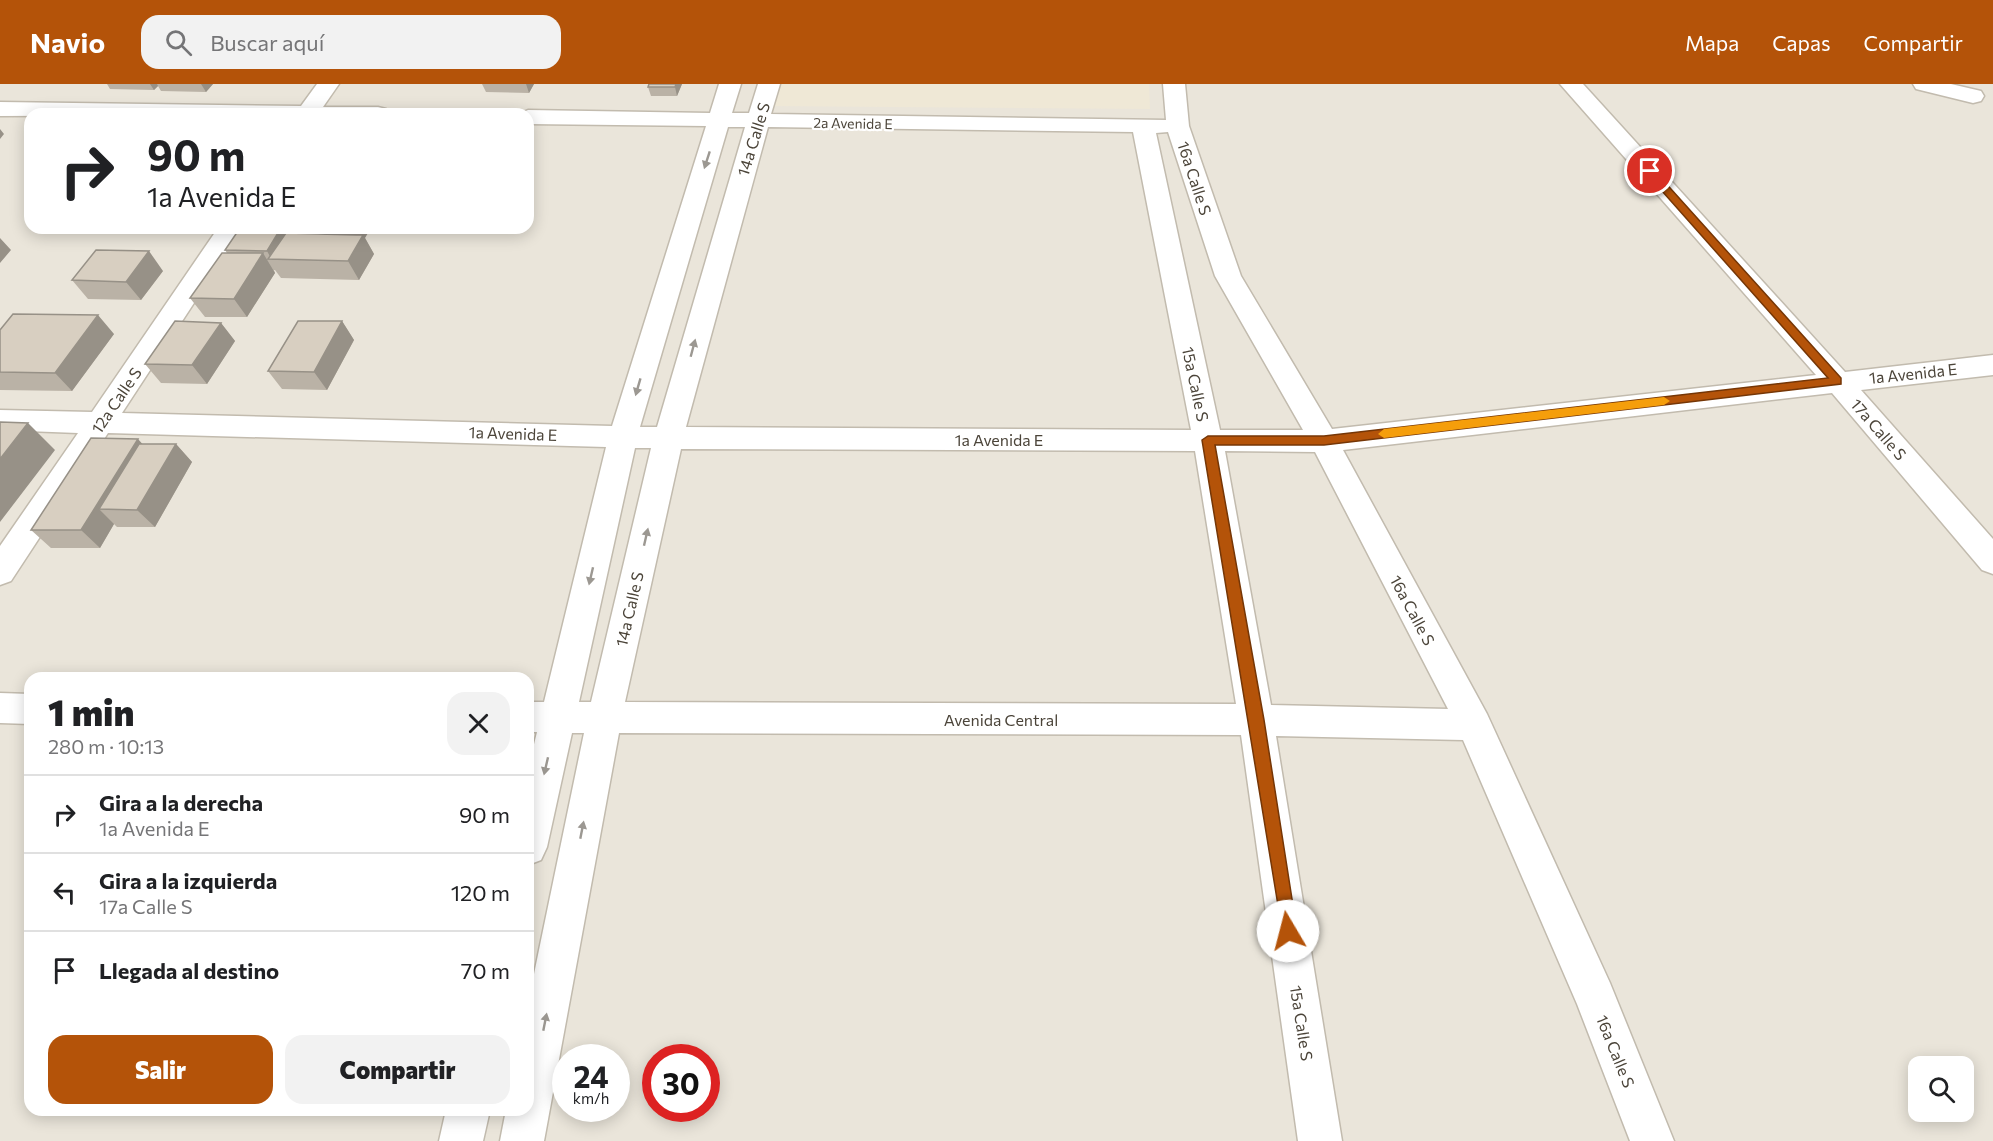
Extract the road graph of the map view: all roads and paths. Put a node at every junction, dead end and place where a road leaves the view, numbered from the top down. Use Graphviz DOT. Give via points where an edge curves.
graph roads {
  1 [pos="328,84"];
  2 [pos="730,84"];
  3 [pos="769,84"];
  4 [pos="1174,84"];
  5 [pos="1571,84"];
  6 [pos="1924,84"];
  7 [pos="1970,90"];
  8 [pos="311,108"];
  9 [pos="0,109"];
  10 [pos="24,109"];
  11 [pos="1993,110"];
  12 [pos="534,117"];
  13 [pos="720,121"];
  14 [pos="758,122"];
  15 [pos="1143,126"];
  16 [pos="1178,126"];
  17 [pos="227,234"];
  18 [pos="1993,365"];
  19 [pos="1837,381"];
  20 [pos="0,420"];
  21 [pos="102,421"];
  22 [pos="623,436"];
  23 [pos="669,438"];
  24 [pos="1208,440"];
  25 [pos="1324,441"];
  26 [pos="1993,561"];
  27 [pos="0,572"];
  28 [pos="0,708"];
  29 [pos="24,709"];
  30 [pos="543,717"];
  31 [pos="604,718"];
  32 [pos="1256,720"];
  33 [pos="1474,725"];
  34 [pos="534,795"];
  35 [pos="534,1079"];
  36 [pos="467,1116"];
  37 [pos="527,1116"];
  38 [pos="461,1141"];
  39 [pos="522,1141"];
  40 [pos="1320,1141"];
  41 [pos="1652,1141"];
  1 -- 8 [label="street"];
  2 -- 13 [label="street"];
  3 -- 14 [label="street, 14a Calle S"];
  4 -- 16 [label="street, 16a Calle S"];
  5 -- 19 [label="street, 17a Calle S"];
  6 -- 7 [label="street"];
  7 -- 11 [label="street"];
  9 -- 10 [label="street"];
  12 -- 13 [label="street, 2a Avenida E"];
  13 -- 14 [label="street, 2a Avenida E"];
  13 -- 22 [label="street, one-way"];
  14 -- 15 [label="street, 2a Avenida E"];
  23 -- 14 [label="street, 14a Calle S, one-way"];
  15 -- 16 [label="street, 2a Avenida E"];
  15 -- 24 [label="street, 15a Calle S"];
  16 -- 25 [label="street, 16a Calle S" via="1228,276"];
  17 -- 21 [label="street, 12a Calle S"];
  18 -- 19 [label="street, 1a Avenida E"];
  19 -- 25 [label="street, 1a Avenida E"];
  19 -- 26 [label="street, 17a Calle S"];
  20 -- 21 [label="street, 1a Avenida E"];
  21 -- 22 [label="street, 1a Avenida E"];
  21 -- 27 [label="street, 12a Calle S"];
  22 -- 23 [label="street, 1a Avenida E"];
  22 -- 30 [label="street, one-way"];
  23 -- 24 [label="street, 1a Avenida E"];
  31 -- 23 [label="street, 14a Calle S, one-way"];
  24 -- 25 [label="street, 1a Avenida E"];
  24 -- 32 [label="street, 15a Calle S"];
  25 -- 33 [label="street, 16a Calle S"];
  28 -- 29 [label="street"];
  30 -- 31 [label="street, Avenida Central"];
  30 -- 34 [label="street, one-way"];
  31 -- 32 [label="street, Avenida Central"];
  35 -- 31 [label="street, 14a Calle S, one-way"];
  32 -- 33 [label="street, Avenida Central"];
  32 -- 40 [label="street, 15a Calle S"];
  33 -- 41 [label="street, 16a Calle S" via="1595,998"];
  36 -- 38 [label="street"];
  39 -- 37 [label="street, 14a Calle S, one-way"];
}
